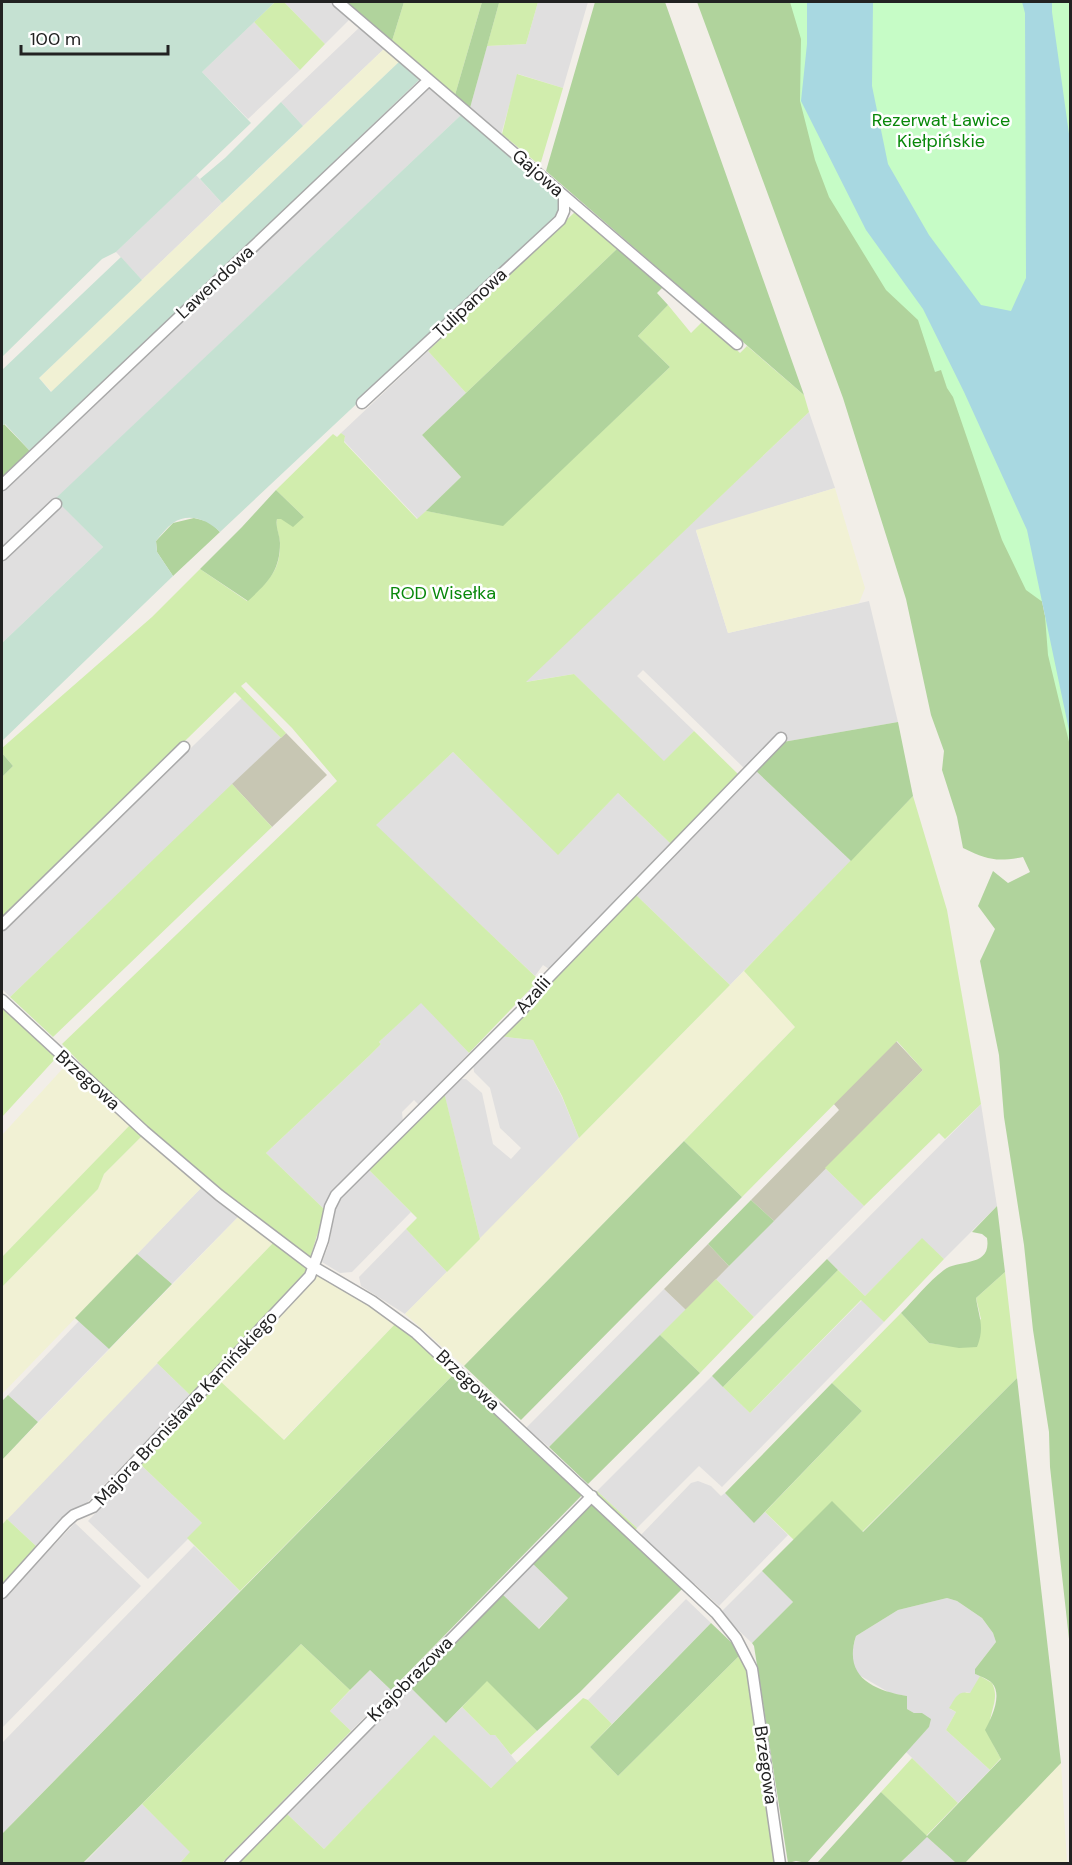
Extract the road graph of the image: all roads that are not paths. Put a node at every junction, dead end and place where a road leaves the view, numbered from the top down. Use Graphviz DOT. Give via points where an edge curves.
graph roads {
  1 [pos="338,2"];
  2 [pos="429,80"];
  3 [pos="564,196"];
  4 [pos="737,344"];
  5 [pos="362,403"];
  6 [pos="2,485"];
  7 [pos="56,504"];
  8 [pos="2,555"];
  9 [pos="781,738"];
  10 [pos="184,747"];
  11 [pos="2,926"];
  12 [pos="2,1000"];
  13 [pos="314,1267"];
  14 [pos="592,1496"];
  15 [pos="2,1593"];
  16 [pos="230,1863"];
  17 [pos="780,1863"];
  1 -- 2 [label="street, Gajowa"];
  2 -- 3 [label="street, Gajowa"];
  2 -- 6 [label="street, Lawendowa"];
  3 -- 4 [label="street, Gajowa"];
  3 -- 5 [label="street, Tulipanowa" via="560,220"];
  7 -- 8 [label="street"];
  9 -- 13 [label="street, Azalii" via="556,969 522,1010 336,1195"];
  10 -- 11 [label="street"];
  12 -- 13 [label="street, Brzegowa" via="144,1131 219,1195"];
  13 -- 14 [label="street, Brzegowa" via="417,1333"];
  13 -- 15 [label="street, Majora Bronisława Kamińskiego" via="310,1276 93,1507 66,1522"];
  14 -- 16 [label="street, Krajobrazowa"];
  14 -- 17 [label="street, Brzegowa" via="716,1613 742,1648 752,1669 758,1700"];
}
